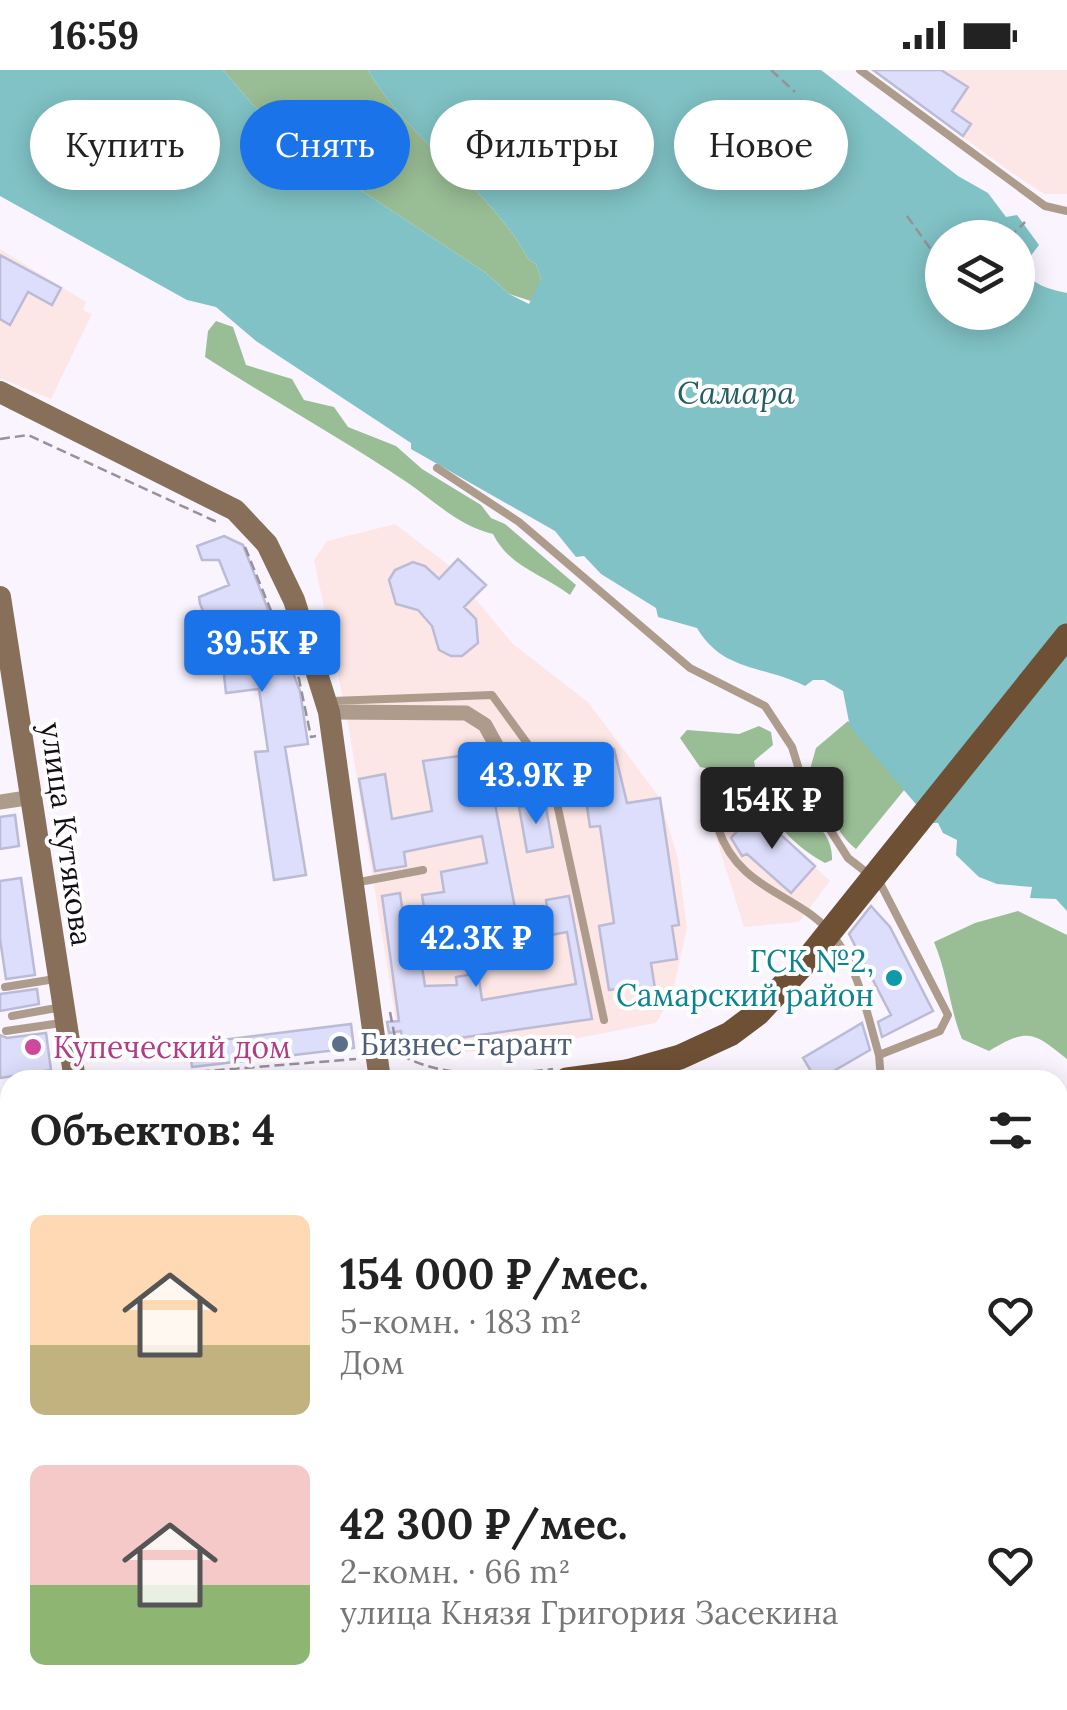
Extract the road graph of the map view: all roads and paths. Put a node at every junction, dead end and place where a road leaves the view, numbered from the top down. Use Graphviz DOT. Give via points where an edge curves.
graph roads {
  1 [pos="771,70"];
  2 [pos="860,70"];
  3 [pos="794,92"];
  4 [pos="1067,211"];
  5 [pos="907,216"];
  6 [pos="925,241"];
  7 [pos="0,392"];
  8 [pos="0,439"];
  9 [pos="437,468"];
  10 [pos="221,524"];
  11 [pos="239,533"];
  12 [pos="1,610"];
  13 [pos="289,636"];
  14 [pos="1067,636"];
  15 [pos="256,648"];
  16 [pos="239,652"];
  17 [pos="329,716"];
  18 [pos="507,765"];
  19 [pos="33,797"];
  20 [pos="0,802"];
  21 [pos="718,828"];
  22 [pos="423,870"];
  23 [pos="353,883"];
  24 [pos="58,979"];
  25 [pos="6,987"];
  26 [pos="64,1014"];
  27 [pos="12,1016"];
  28 [pos="604,1020"];
  29 [pos="6,1031"];
  30 [pos="398,1053"];
  31 [pos="879,1056"];
  32 [pos="363,1058"];
  33 [pos="73,1070"];
  34 [pos="215,1070"];
  35 [pos="379,1070"];
  36 [pos="454,1070"];
  37 [pos="634,1070"];
  38 [pos="880,1070"];
  1 -- 3 [label="path"];
  2 -- 4 [label="lane" via="1045,206"];
  5 -- 6 [label="path"];
  7 -- 13 [label="main road" via="235,510 267,544"];
  8 -- 10 [label="path" via="28,435"];
  9 -- 31 [label="lane" via="519,522 690,668 766,706 792,746 806,792 848,858 880,882 948,1016 940,1031"];
  11 -- 13 [label="path"];
  12 -- 19 [label="main road, улица Кутякова"];
  13 -- 17 [label="main road"];
  13 -- 17 [label="path" via="311,737"];
  14 -- 37 [label="main road, bridge" via="758,1013 680,1057"];
  15 -- 16 [label="lane"];
  17 -- 18 [label="street" via="466,712 485,725"];
  17 -- 23 [label="main road"];
  17 -- 28 [label="lane" via="492,695 551,776"];
  19 -- 20 [label="street"];
  19 -- 24 [label="main road, улица Кутякова"];
  21 -- 31 [label="lane" via="726,852 772,895 834,937 860,990"];
  22 -- 23 [label="lane"];
  23 -- 35 [label="main road"];
  24 -- 25 [label="lane"];
  24 -- 26 [label="main road, улица Кутякова"];
  26 -- 27 [label="lane"];
  26 -- 29 [label="lane"];
  26 -- 33 [label="main road, улица Кутякова"];
  30 -- 36 [label="path" via="422,1068"];
  31 -- 38 [label="lane"];
  32 -- 34 [label="path"];
}
